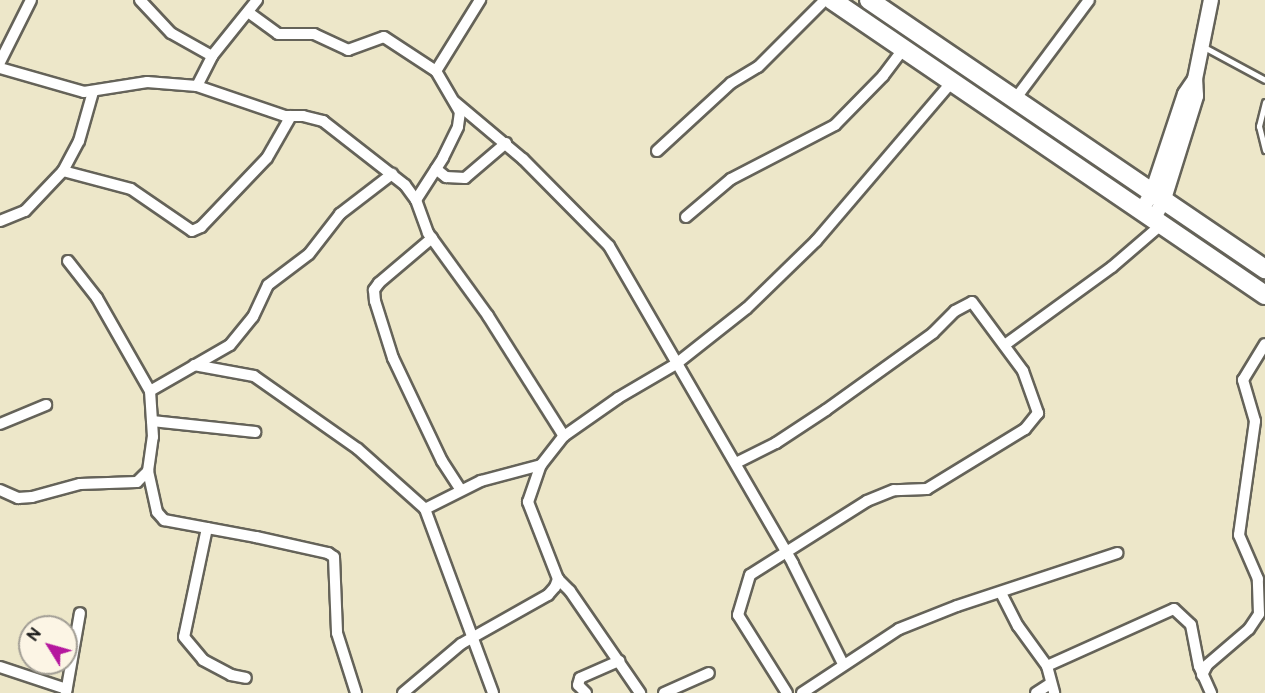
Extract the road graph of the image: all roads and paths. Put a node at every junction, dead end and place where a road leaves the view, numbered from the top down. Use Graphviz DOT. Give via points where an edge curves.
graph roads {
  1 [pos="31,0"];
  2 [pos="140,0"];
  3 [pos="257,0"];
  4 [pos="480,0"];
  5 [pos="825,0"];
  6 [pos="832,0"];
  7 [pos="869,0"];
  8 [pos="1089,0"];
  9 [pos="1211,0"];
  10 [pos="248,12"];
  11 [pos="1203,46"];
  12 [pos="904,48"];
  13 [pos="212,56"];
  14 [pos="0,62"];
  15 [pos="0,68"];
  16 [pos="436,71"];
  17 [pos="1265,80"];
  18 [pos="951,83"];
  19 [pos="197,86"];
  20 [pos="93,92"];
  21 [pos="1016,98"];
  22 [pos="455,102"];
  23 [pos="1265,102"];
  24 [pos="291,116"];
  25 [pos="506,143"];
  26 [pos="1265,150"];
  27 [pos="657,151"];
  28 [pos="436,169"];
  29 [pos="63,171"];
  30 [pos="392,174"];
  31 [pos="1159,194"];
  32 [pos="416,200"];
  33 [pos="1152,217"];
  34 [pos="686,218"];
  35 [pos="0,221"];
  36 [pos="432,238"];
  37 [pos="68,261"];
  38 [pos="1265,269"];
  39 [pos="1265,295"];
  40 [pos="1006,344"];
  41 [pos="1265,344"];
  42 [pos="676,364"];
  43 [pos="194,365"];
  44 [pos="150,391"];
  45 [pos="46,405"];
  46 [pos="152,421"];
  47 [pos="0,424"];
  48 [pos="255,432"];
  49 [pos="564,436"];
  50 [pos="736,463"];
  51 [pos="541,465"];
  52 [pos="148,471"];
  53 [pos="0,490"];
  54 [pos="461,490"];
  55 [pos="425,509"];
  56 [pos="207,528"];
  57 [pos="785,551"];
  58 [pos="1117,553"];
  59 [pos="558,579"];
  60 [pos="1001,593"];
  61 [pos="80,613"];
  62 [pos="472,637"];
  63 [pos="619,661"];
  64 [pos="843,664"];
  65 [pos="1047,666"];
  66 [pos="0,667"];
  67 [pos="709,673"];
  68 [pos="1202,675"];
  69 [pos="246,678"];
  70 [pos="1052,688"];
  71 [pos="66,691"];
  72 [pos="356,693"];
  73 [pos="404,693"];
  74 [pos="493,693"];
  75 [pos="586,693"];
  76 [pos="640,693"];
  77 [pos="664,693"];
  78 [pos="787,693"];
  79 [pos="802,693"];
  80 [pos="1036,693"];
  81 [pos="1211,693"];
  1 -- 14 [label="street"];
  2 -- 13 [label="street" via="171,33"];
  3 -- 10 [label="street"];
  4 -- 16 [label="street"];
  5 -- 27 [label="street" via="758,67 731,83"];
  6 -- 12 [label="highway"];
  7 -- 21 [label="highway"];
  8 -- 21 [label="street"];
  9 -- 11 [label="street"];
  10 -- 13 [label="street"];
  10 -- 16 [label="street" via="278,34 314,34 348,50 384,37"];
  11 -- 17 [label="lane"];
  11 -- 31 [label="street" via="1195,79 1196,96"];
  12 -- 18 [label="highway"];
  12 -- 34 [label="street" via="884,76 835,126 731,179"];
  13 -- 19 [label="street"];
  15 -- 20 [label="street"];
  16 -- 22 [label="street"];
  18 -- 33 [label="highway"];
  18 -- 42 [label="street" via="816,242 747,308"];
  19 -- 20 [label="street" via="147,82"];
  19 -- 24 [label="street"];
  20 -- 29 [label="street" via="79,141"];
  21 -- 31 [label="highway"];
  22 -- 25 [label="street"];
  22 -- 28 [label="street" via="460,112 458,127"];
  23 -- 26 [label="lane" via="1259,126"];
  24 -- 29 [label="street" via="267,158 201,227 192,231 131,189"];
  24 -- 30 [label="street" via="323,121"];
  25 -- 28 [label="street" via="465,178 446,177"];
  25 -- 42 [label="street" via="609,246"];
  28 -- 32 [label="street"];
  29 -- 35 [label="street" via="25,211"];
  30 -- 32 [label="street"];
  30 -- 43 [label="street" via="340,214 309,254 267,285 253,316 230,345"];
  31 -- 33 [label="street"];
  31 -- 38 [label="highway"];
  32 -- 36 [label="street" via="419,216"];
  33 -- 39 [label="highway"];
  33 -- 40 [label="street" via="1112,267"];
  36 -- 49 [label="street" via="488,316"];
  36 -- 54 [label="street" via="379,283 374,290 375,301 393,358 442,461"];
  37 -- 44 [label="street" via="97,298"];
  40 -- 50 [label="street" via="980,307 972,302 965,304 933,333 826,410 776,443"];
  40 -- 57 [label="street" via="1034,398 1038,413 1034,421 927,489 894,490 867,501"];
  41 -- 68 [label="street" via="1243,380 1255,421 1239,535 1258,579 1259,614 1249,629 1207,665"];
  42 -- 49 [label="street"];
  42 -- 50 [label="street"];
  43 -- 44 [label="street"];
  43 -- 55 [label="street" via="254,376 358,450"];
  44 -- 46 [label="street"];
  45 -- 47 [label="street"];
  46 -- 48 [label="street"];
  46 -- 52 [label="street"];
  49 -- 51 [label="street"];
  50 -- 57 [label="street"];
  51 -- 54 [label="street" via="520,468"];
  51 -- 59 [label="street" via="528,502"];
  52 -- 53 [label="street" via="137,482 80,484 32,497 18,498"];
  52 -- 56 [label="street" via="157,512 164,519"];
  54 -- 55 [label="street"];
  55 -- 62 [label="street"];
  56 -- 69 [label="street" via="184,638 202,660"];
  56 -- 72 [label="street" via="334,557 337,633"];
  57 -- 64 [label="street"];
  57 -- 78 [label="street" via="750,575 738,615"];
  58 -- 60 [label="street"];
  59 -- 62 [label="street" via="548,596"];
  59 -- 63 [label="street"];
  60 -- 64 [label="street" via="899,629"];
  60 -- 65 [label="street"];
  61 -- 71 [label="street"];
  62 -- 73 [label="street"];
  62 -- 74 [label="street"];
  63 -- 75 [label="street" via="580,678 578,685"];
  63 -- 76 [label="street"];
  64 -- 79 [label="street"];
  65 -- 68 [label="street" via="1174,609 1183,613 1191,625"];
  65 -- 70 [label="street"];
  66 -- 71 [label="street"];
  67 -- 77 [label="street"];
  68 -- 81 [label="street"];
  70 -- 80 [label="street"];
}
